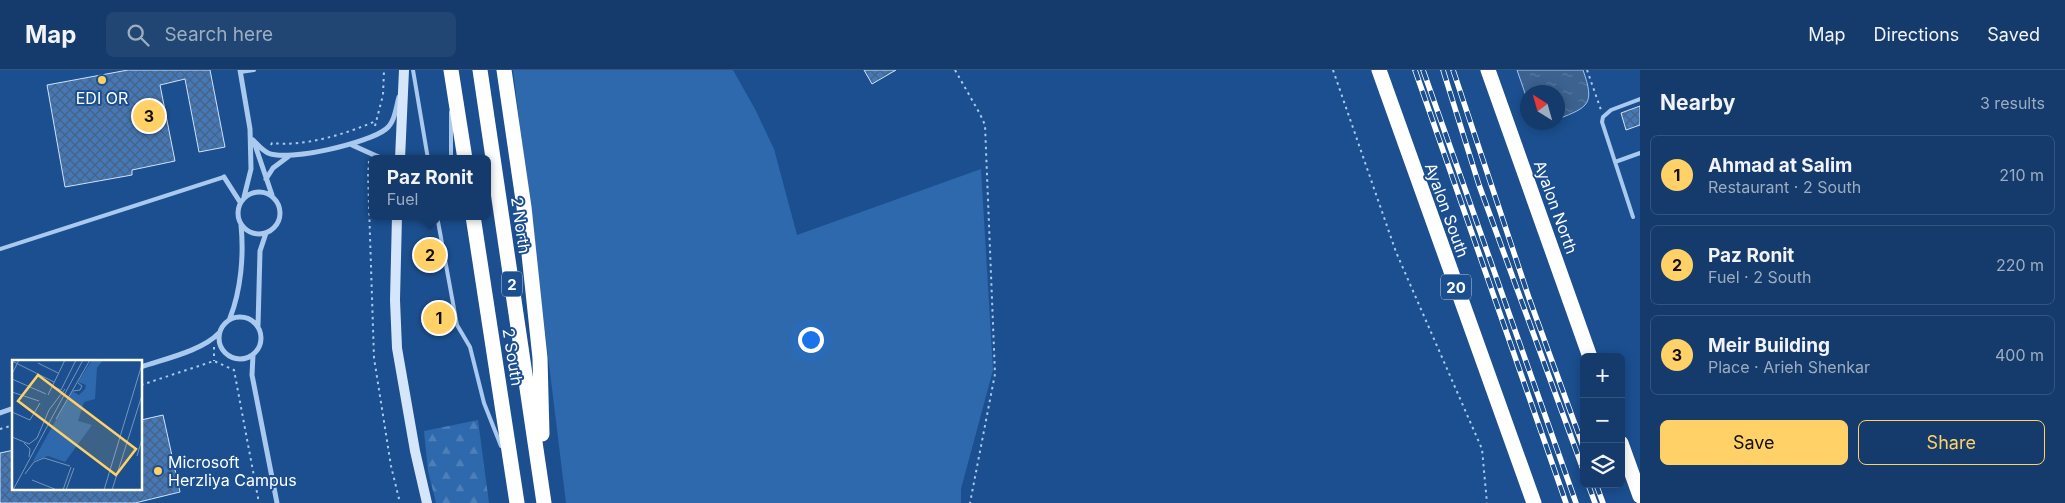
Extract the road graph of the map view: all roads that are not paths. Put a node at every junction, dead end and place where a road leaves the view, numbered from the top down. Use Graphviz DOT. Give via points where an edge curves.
graph roads {
  1 [pos="254,70"];
  2 [pos="413,70"];
  3 [pos="450,70"];
  4 [pos="480,70"];
  5 [pos="506,70"];
  6 [pos="1379,70"];
  7 [pos="1488,70"];
  8 [pos="240,71"];
  9 [pos="403,75"];
  10 [pos="1640,99"];
  11 [pos="250,129"];
  12 [pos="254,140"];
  13 [pos="352,144"];
  14 [pos="1640,153"];
  15 [pos="374,155"];
  16 [pos="400,155"];
  17 [pos="427,155"];
  18 [pos="451,155"];
  19 [pos="463,155"];
  20 [pos="289,156"];
  21 [pos="1615,162"];
  22 [pos="224,177"];
  23 [pos="266,179"];
  24 [pos="273,196"];
  25 [pos="242,200"];
  26 [pos="1633,216"];
  27 [pos="397,220"];
  28 [pos="438,220"];
  29 [pos="474,220"];
  30 [pos="240,224"];
  31 [pos="266,233"];
  32 [pos="0,249"];
  33 [pos="230,318"];
  34 [pos="258,326"];
  35 [pos="219,332"];
  36 [pos="1589,353"];
  37 [pos="253,355"];
  38 [pos="142,366"];
  39 [pos="1625,454"];
  40 [pos="513,477"];
  41 [pos="1640,496"];
  42 [pos="544,500"];
  43 [pos="277,503"];
  44 [pos="427,503"];
  45 [pos="517,503"];
  46 [pos="1534,503"];
  1 -- 8 [label="lane"];
  2 -- 17 [label="lane"];
  3 -- 18 [label="lane"];
  3 -- 19 [label="highway"];
  4 -- 42 [label="highway, 2 North / 2"];
  5 -- 42 [label="highway" via="540,358"];
  6 -- 46 [label="highway, Ayalon South / 20"];
  7 -- 36 [label="highway, Ayalon North"];
  8 -- 11 [label="street"];
  9 -- 13 [label="street" via="394,117 387,128"];
  9 -- 16 [label="main road"];
  10 -- 21 [label="lane" via="1611,110 1603,118"];
  11 -- 12 [label="street"];
  11 -- 25 [label="street" via="251,169"];
  12 -- 20 [label="street" via="268,153"];
  12 -- 23 [label="street"];
  13 -- 15 [label="street"];
  13 -- 20 [label="street"];
  14 -- 21 [label="lane"];
  20 -- 23 [label="street" via="272,168"];
  21 -- 26 [label="lane"];
  22 -- 25 [label="street"];
  22 -- 32 [label="lane"];
  23 -- 24 [label="street"];
  24 -- 25 [label="street" via="255,191"];
  24 -- 31 [label="street" via="281,213 276,225"];
  25 -- 30 [label="street" via="237,213"];
  27 -- 44 [label="main road" via="396,348"];
  28 -- 40 [label="lane" via="457,325 470,347 484,403"];
  29 -- 40 [label="highway, 2 South / 2"];
  30 -- 31 [label="street" via="254,234"];
  30 -- 33 [label="street" via="243,243 236,302"];
  31 -- 34 [label="street" via="260,251"];
  33 -- 34 [label="street" via="242,316"];
  33 -- 35 [label="street"];
  34 -- 37 [label="street" via="260,344"];
  35 -- 37 [label="street" via="221,349 230,357 241,359"];
  35 -- 38 [label="street" via="214,338 187,351"];
  37 -- 43 [label="street" via="252,375"];
  39 -- 41 [label="highway"];
  40 -- 45 [label="highway, 2 South / 2"];
}
